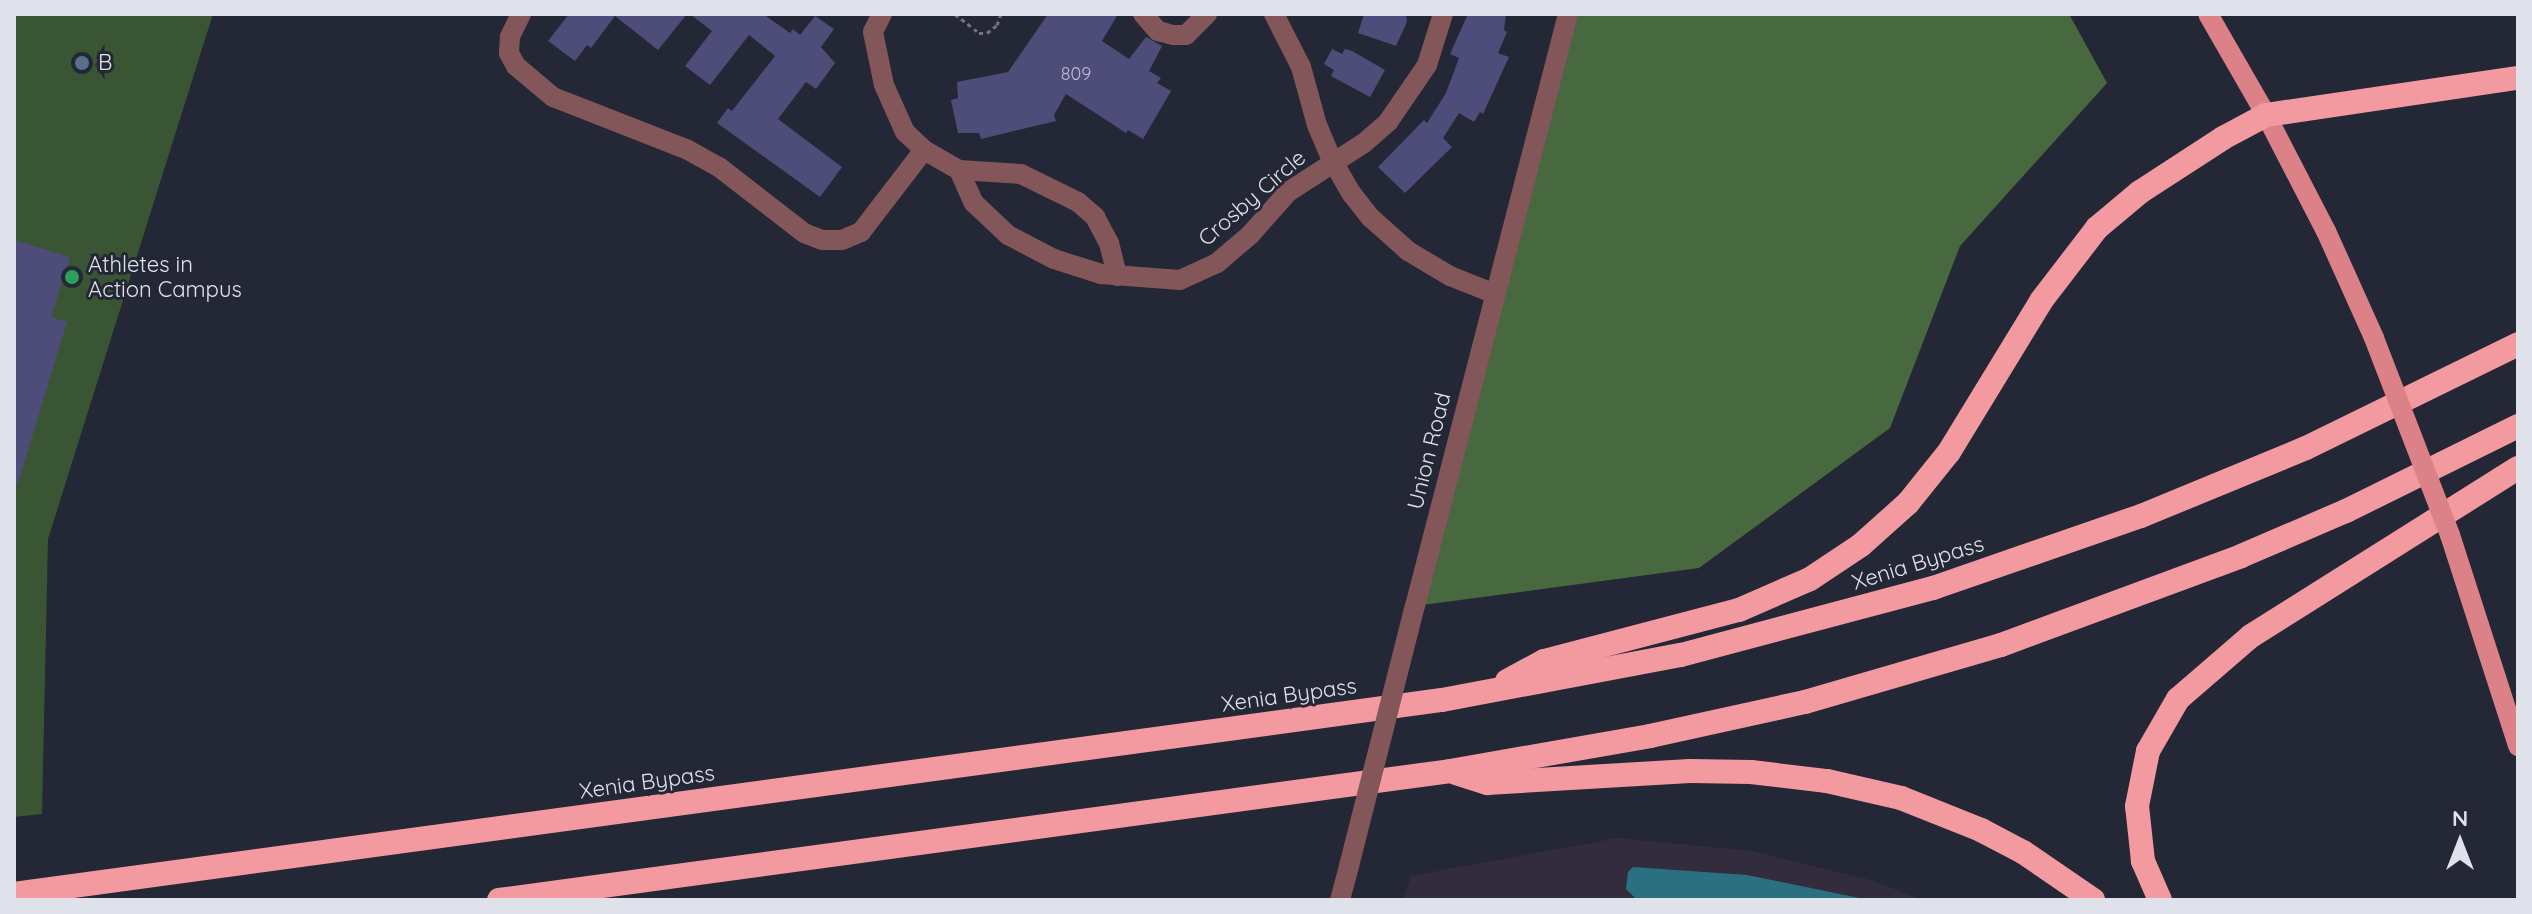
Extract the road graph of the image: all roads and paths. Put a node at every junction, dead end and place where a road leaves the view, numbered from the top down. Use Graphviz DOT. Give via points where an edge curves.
graph roads {
  1 [pos="521,14"];
  2 [pos="882,14"];
  3 [pos="955,14"];
  4 [pos="1001,14"];
  5 [pos="1143,14"];
  6 [pos="1207,14"];
  7 [pos="1274,14"];
  8 [pos="1443,14"];
  9 [pos="1568,14"];
  10 [pos="2208,14"];
  11 [pos="2518,78"];
  12 [pos="2266,115"];
  13 [pos="924,150"];
  14 [pos="1332,160"];
  15 [pos="959,170"];
  16 [pos="1117,276"];
  17 [pos="1493,293"];
  18 [pos="2518,344"];
  19 [pos="2518,426"];
  20 [pos="2518,468"];
  21 [pos="1487,692"];
  22 [pos="2518,746"];
  23 [pos="1450,771"];
  24 [pos="14,894"];
  25 [pos="499,900"];
  26 [pos="1340,900"];
  27 [pos="2093,900"];
  28 [pos="2160,900"];
  1 -- 13 [label="street" via="509,53 516,66 553,97 698,155 804,233 822,240 842,240 861,232"];
  2 -- 13 [label="street" via="873,32 884,85 905,132"];
  3 -- 4 [label="path" via="979,33 987,33"];
  5 -- 6 [label="street" via="1158,31 1173,35 1186,35"];
  7 -- 14 [label="street" via="1301,67"];
  8 -- 14 [label="street, Crosby Circle" via="1427,65 1401,107 1374,135"];
  9 -- 17 [label="street, Union Road"];
  10 -- 12 [label="main road"];
  11 -- 12 [label="highway"];
  12 -- 21 [label="highway" via="2140,192 2097,228 2041,301 1949,452 1908,503 1861,545 1810,579 1739,610 1544,661"];
  12 -- 22 [label="main road, bridge" via="2374,338 2450,535"];
  13 -- 15 [label="street"];
  14 -- 16 [label="street, Crosby Circle" via="1288,192 1217,263 1180,280"];
  14 -- 17 [label="street" via="1370,217 1408,251"];
  15 -- 16 [label="street, Crosby Circle" via="974,203 1008,235 1054,259"];
  15 -- 16 [label="street" via="1021,174 1078,202 1095,217 1109,243"];
  17 -- 26 [label="street, Union Road, bridge"];
  18 -- 21 [label="highway, Xenia Bypass" via="2306,448 2045,551 1789,628 1681,655"];
  19 -- 23 [label="highway" via="2241,556 2001,645 1805,702"];
  20 -- 28 [label="highway" via="2251,636 2178,699 2148,751 2137,806 2143,861"];
  21 -- 24 [label="highway, Xenia Bypass"];
  23 -- 25 [label="highway"];
  23 -- 27 [label="highway" via="1487,783 1690,771 1837,783 1901,798 1981,830"];
}
